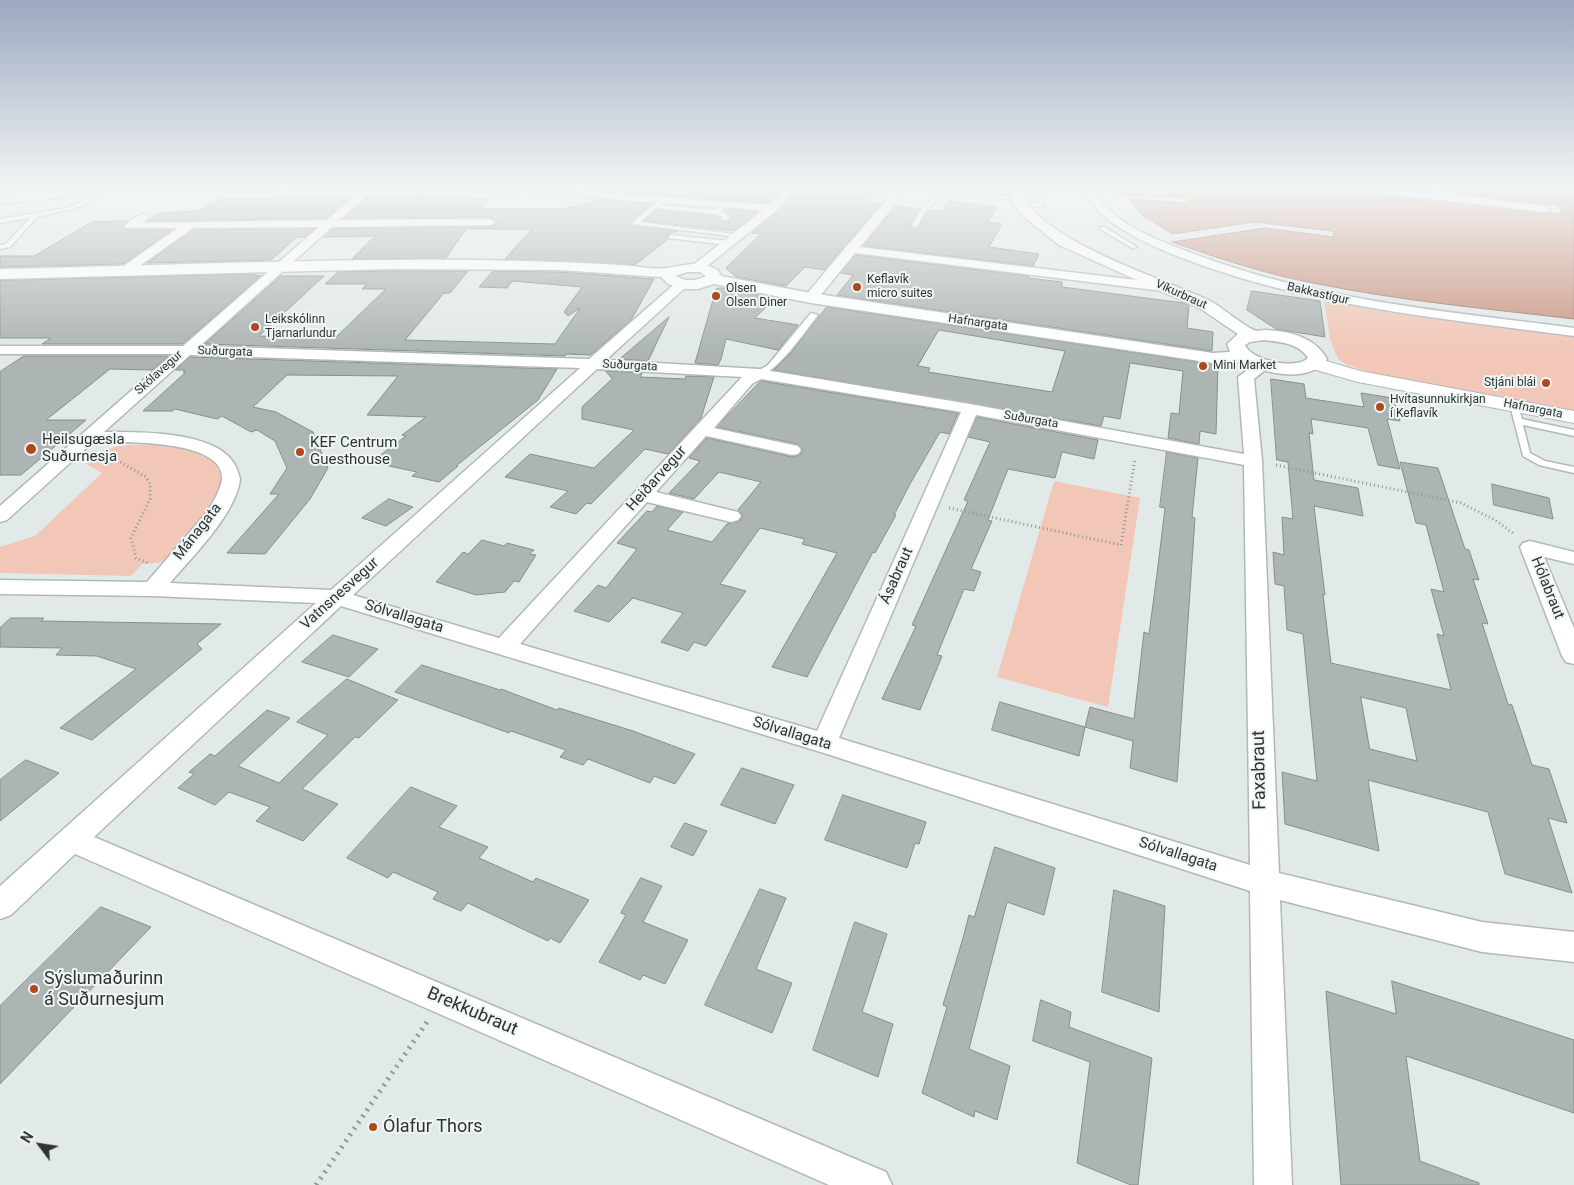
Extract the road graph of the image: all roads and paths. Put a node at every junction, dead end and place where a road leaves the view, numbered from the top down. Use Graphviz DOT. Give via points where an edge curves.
graph roads {
  1 [pos="164,243"];
  2 [pos="306,243"];
  3 [pos="728,243"];
  4 [pos="855,243"];
  5 [pos="1067,243"];
  6 [pos="1143,243"];
  7 [pos="850,249"];
  8 [pos="278,268"];
  9 [pos="697,268"];
  10 [pos="123,272"];
  11 [pos="671,273"];
  12 [pos="1,274"];
  13 [pos="712,279"];
  14 [pos="682,284"];
  15 [pos="1162,287"];
  16 [pos="813,306"];
  17 [pos="1574,332"];
  18 [pos="1253,336"];
  19 [pos="0,350"];
  20 [pos="185,350"];
  21 [pos="592,364"];
  22 [pos="1316,364"];
  23 [pos="1252,366"];
  24 [pos="759,374"];
  25 [pos="970,409"];
  26 [pos="1516,413"];
  27 [pos="1574,417"];
  28 [pos="702,430"];
  29 [pos="1574,433"];
  30 [pos="85,440"];
  31 [pos="1138,440"];
  32 [pos="792,450"];
  33 [pos="1253,460"];
  34 [pos="1574,470"];
  35 [pos="643,494"];
  36 [pos="929,504"];
  37 [pos="0,516"];
  38 [pos="731,516"];
  39 [pos="1530,547"];
  40 [pos="1574,558"];
  41 [pos="160,581"];
  42 [pos="0,587"];
  43 [pos="336,597"];
  44 [pos="503,648"];
  45 [pos="1574,656"];
  46 [pos="824,743"];
  47 [pos="72,840"];
  48 [pos="1263,882"];
  49 [pos="0,905"];
  50 [pos="1574,946"];
  51 [pos="442,1000"];
  52 [pos="316,1185"];
  53 [pos="873,1185"];
  54 [pos="1273,1185"];
  1 -- 10 [label="street"];
  2 -- 8 [label="street, Skólavegur"];
  3 -- 9 [label="street"];
  4 -- 7 [label="street, Heiðarvegur"];
  5 -- 15 [label="street, Víkurbraut"];
  6 -- 17 [label="street, Bakkastígur" via="1318,295"];
  7 -- 15 [label="street"];
  7 -- 16 [label="street, Heiðarvegur"];
  8 -- 10 [label="street"];
  8 -- 11 [label="street" via="559,266"];
  8 -- 20 [label="street, Skólavegur"];
  9 -- 11 [label="street" via="681,268"];
  9 -- 13 [label="street" via="713,273"];
  10 -- 12 [label="street"];
  11 -- 14 [label="street" via="668,276 671,281"];
  13 -- 14 [label="street" via="700,284"];
  13 -- 16 [label="street, Hafnargata"];
  14 -- 21 [label="street, Vatnsnesvegur"];
  15 -- 18 [label="street, Víkurbraut" via="1207,306"];
  16 -- 23 [label="street, Hafnargata" via="1213,358 1237,369"];
  16 -- 24 [label="lane, Heiðarvegur" via="771,367"];
  18 -- 22 [label="street" via="1277,337 1301,344 1316,354"];
  18 -- 23 [label="street" via="1236,344"];
  19 -- 20 [label="street, Suðurgata"];
  20 -- 21 [label="street, Suðurgata"];
  20 -- 30 [label="street, Skólavegur"];
  21 -- 24 [label="street, Suðurgata"];
  21 -- 43 [label="street, Vatnsnesvegur"];
  22 -- 23 [label="street, Hafnargata" via="1300,369"];
  22 -- 26 [label="main road, Hafnargata"];
  23 -- 33 [label="street, Faxabraut"];
  24 -- 25 [label="street, Suðurgata"];
  24 -- 28 [label="street, Heiðarvegur" via="747,381"];
  25 -- 31 [label="street, Suðurgata"];
  25 -- 36 [label="street, Ásabraut"];
  26 -- 27 [label="main road, Hafnargata"];
  26 -- 29 [label="lane"];
  26 -- 34 [label="lane" via="1526,454 1542,463"];
  28 -- 32 [label="street"];
  28 -- 35 [label="street, Heiðarvegur"];
  30 -- 37 [label="street, Skólavegur"];
  30 -- 41 [label="path" via="151,483 152,494 131,538 136,558"];
  30 -- 41 [label="street, Mánagata" via="149,439 188,443 210,451 225,463 230,480 223,502"];
  31 -- 33 [label="street, Suðurgata"];
  31 -- 36 [label="path" via="1120,545"];
  33 -- 39 [label="path" via="1461,503 1495,520"];
  33 -- 48 [label="street, Faxabraut"];
  35 -- 38 [label="street"];
  35 -- 44 [label="street, Heiðarvegur"];
  36 -- 46 [label="street, Ásabraut"];
  39 -- 40 [label="street"];
  39 -- 45 [label="street, Hólabraut"];
  41 -- 42 [label="street, Sólvallagata"];
  41 -- 43 [label="street, Sólvallagata"];
  43 -- 44 [label="street, Sólvallagata"];
  43 -- 47 [label="street, Vatnsnesvegur"];
  44 -- 46 [label="street, Sólvallagata"];
  46 -- 48 [label="street, Sólvallagata"];
  47 -- 49 [label="street, Vatnsnesvegur"];
  47 -- 51 [label="street, Brekkubraut"];
  48 -- 50 [label="street, Sólvallagata" via="1482,937"];
  48 -- 54 [label="street, Faxabraut"];
  51 -- 52 [label="path"];
  51 -- 53 [label="street, Brekkubraut"];
}
